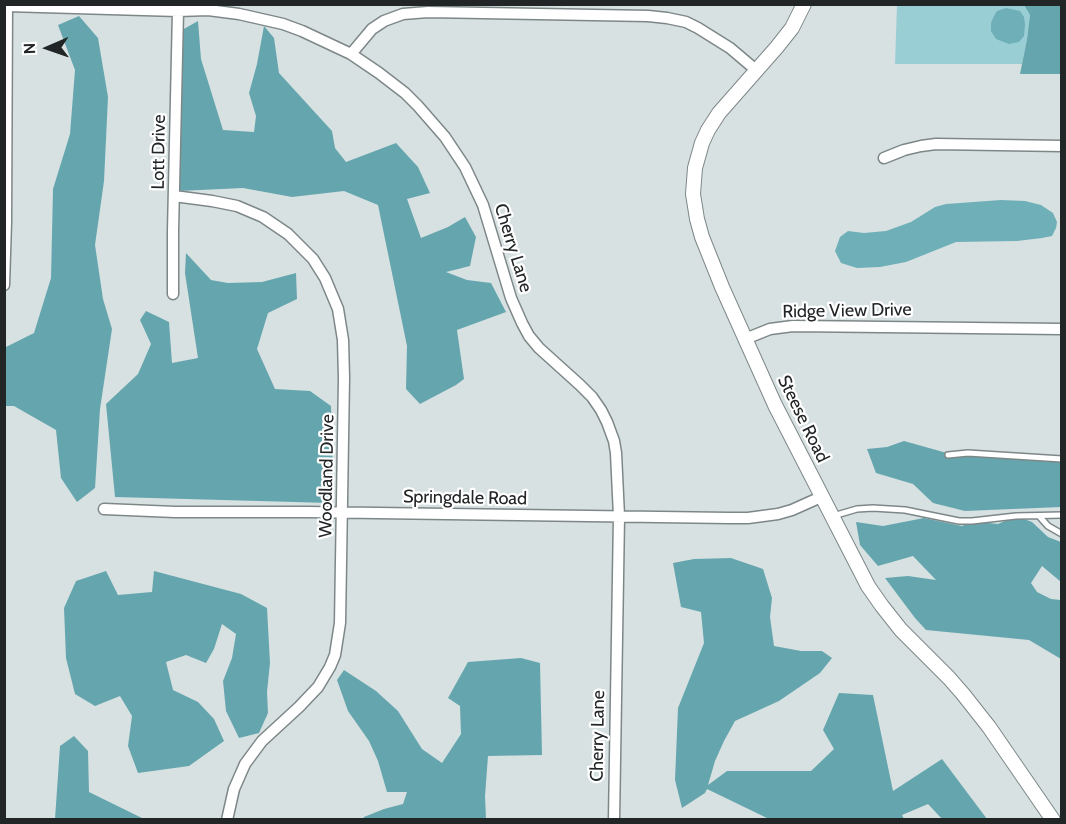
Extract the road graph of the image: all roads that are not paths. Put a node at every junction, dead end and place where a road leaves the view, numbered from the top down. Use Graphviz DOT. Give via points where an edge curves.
graph roads {
  1 [pos="804,4"];
  2 [pos="7,5"];
  3 [pos="177,11"];
  4 [pos="351,54"];
  5 [pos="756,70"];
  6 [pos="1062,146"];
  7 [pos="884,158"];
  8 [pos="174,196"];
  9 [pos="5,273"];
  10 [pos="4,285"];
  11 [pos="173,294"];
  12 [pos="1062,328"];
  13 [pos="745,339"];
  14 [pos="948,455"];
  15 [pos="1062,459"];
  16 [pos="821,497"];
  17 [pos="104,509"];
  18 [pos="343,514"];
  19 [pos="1062,515"];
  20 [pos="619,516"];
  21 [pos="1039,516"];
  22 [pos="832,517"];
  23 [pos="1062,534"];
  24 [pos="228,819"];
  25 [pos="614,819"];
  26 [pos="1053,819"];
  1 -- 5 [label="street, Steese Road" via="792,28"];
  2 -- 3 [label="street, Cherry Lane"];
  2 -- 9 [label="street"];
  3 -- 4 [label="street, Cherry Lane" via="208,10 264,19 302,31"];
  3 -- 8 [label="street, Lott Drive"];
  4 -- 5 [label="street" via="372,29 403,14 638,16 686,22 730,48"];
  4 -- 20 [label="street, Cherry Lane" via="405,93 445,136 465,167 483,205 511,298 529,336 592,397 607,422 616,453"];
  5 -- 13 [label="street, Steese Road" via="708,130 699,149 693,181 702,237"];
  6 -- 7 [label="street" via="936,144"];
  8 -- 11 [label="street, Lott Drive"];
  8 -- 18 [label="street, Woodland Drive" via="237,206 276,224 313,259 325,278 338,309 343,340"];
  9 -- 10 [label="street"];
  12 -- 13 [label="street, Ridge View Drive" via="793,326 770,329"];
  13 -- 16 [label="street, Steese Road"];
  14 -- 15 [label="lane"];
  16 -- 20 [label="street, Springdale Road" via="766,516"];
  16 -- 22 [label="street, Steese Road"];
  17 -- 18 [label="street, Springdale Road"];
  18 -- 20 [label="street, Springdale Road"];
  18 -- 24 [label="street, Woodland Drive" via="340,623 335,655 318,687 262,741 245,764 234,789"];
  19 -- 21 [label="lane"];
  20 -- 25 [label="street, Cherry Lane"];
  21 -- 22 [label="lane" via="959,521 873,508"];
  21 -- 23 [label="lane"];
  22 -- 26 [label="street, Steese Road" via="882,606 963,694"];
}
